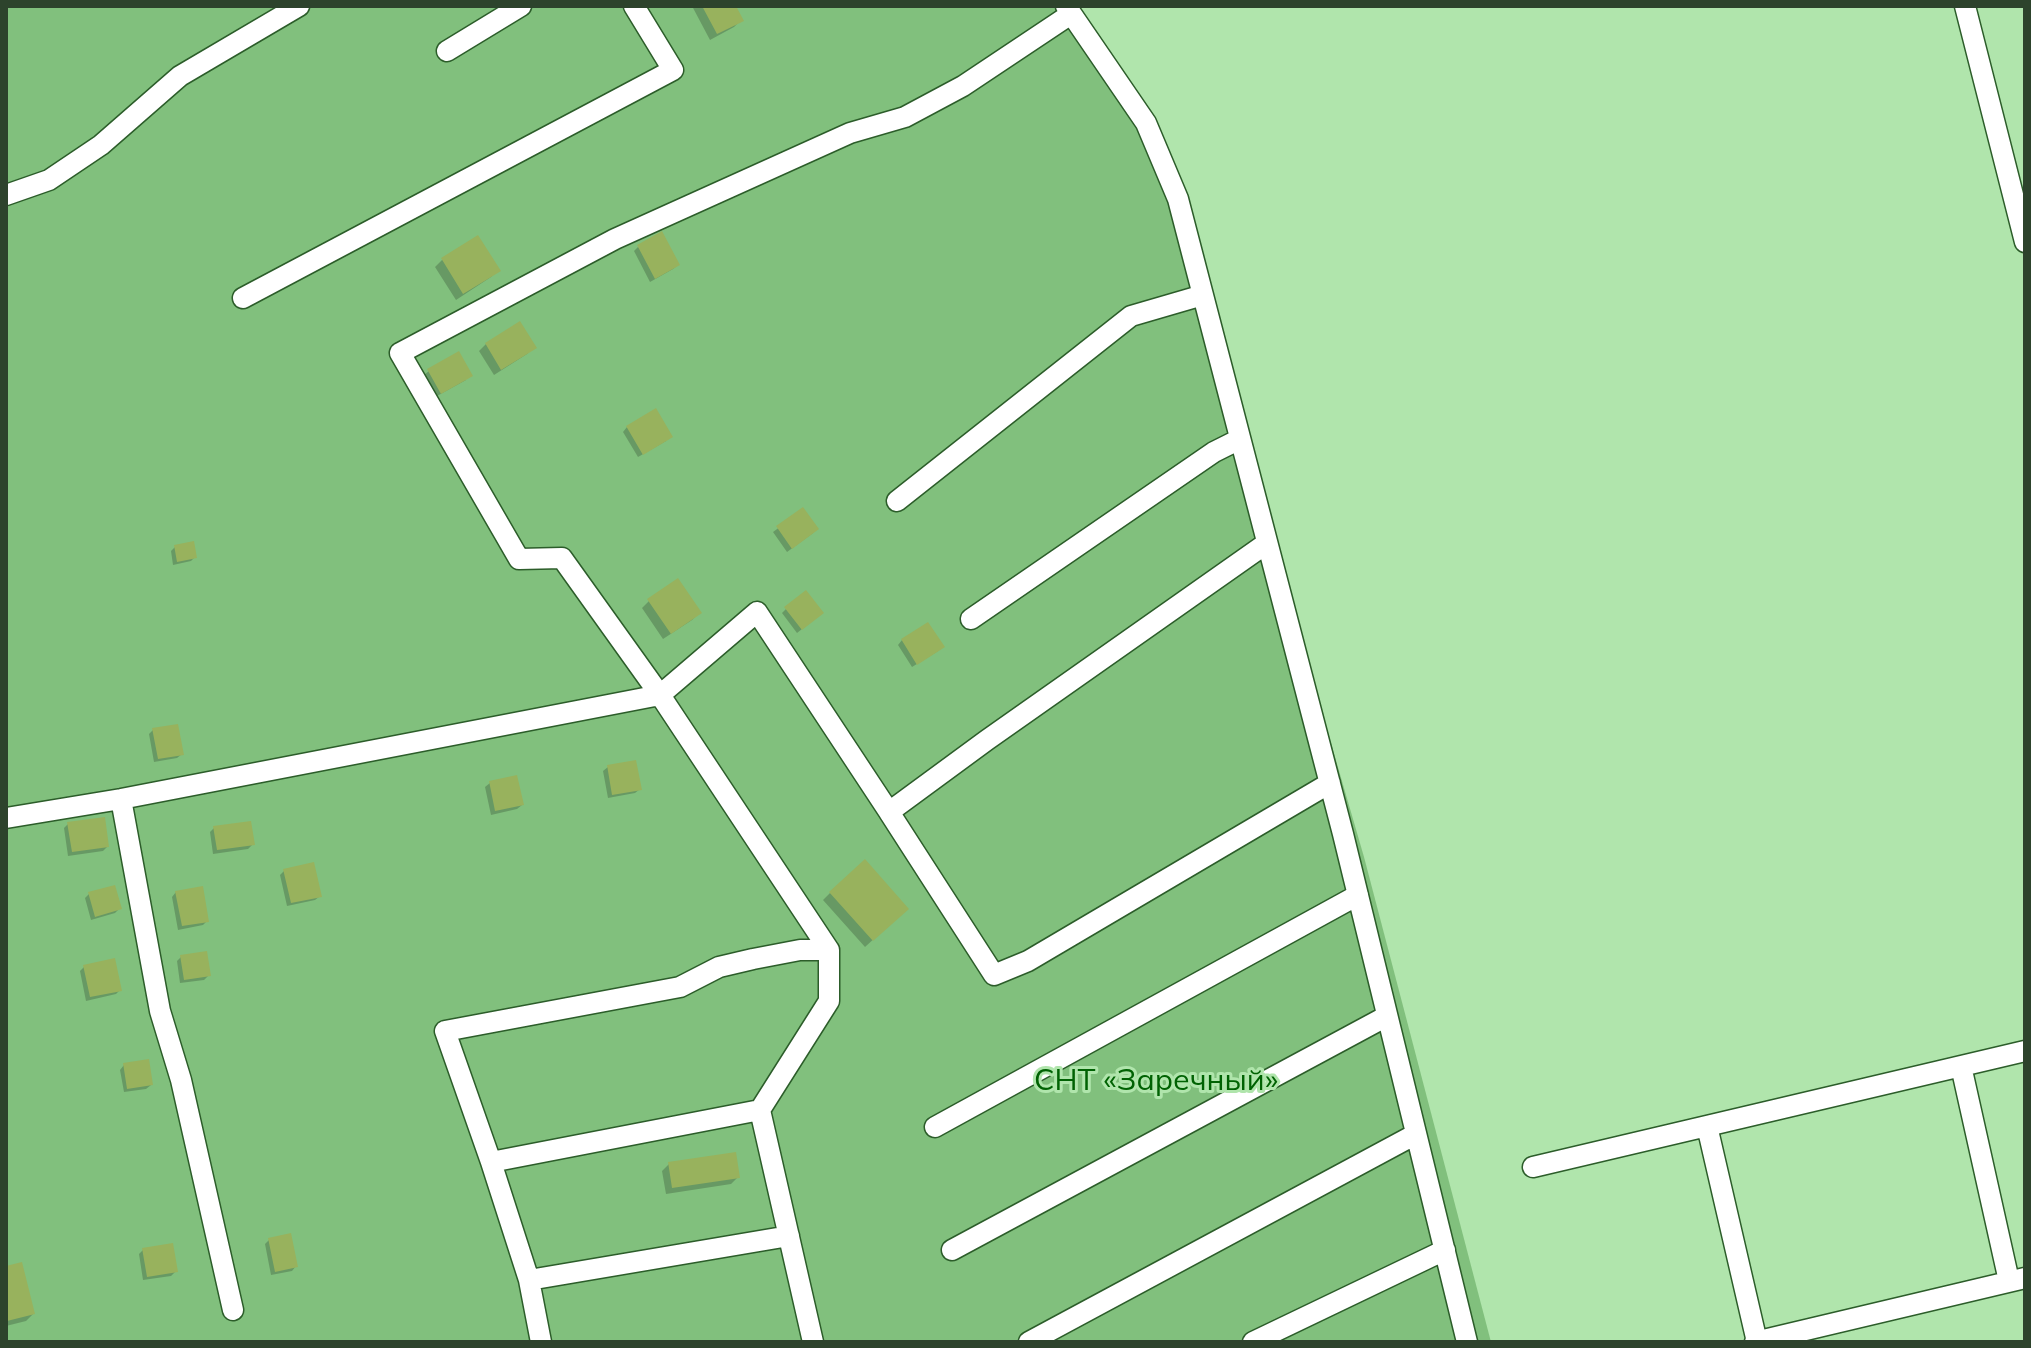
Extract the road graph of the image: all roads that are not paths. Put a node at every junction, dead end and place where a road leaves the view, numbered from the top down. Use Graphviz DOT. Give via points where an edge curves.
graph roads {
  1 [pos="299,6"];
  2 [pos="521,6"];
  3 [pos="634,6"];
  4 [pos="1965,6"];
  5 [pos="1068,10"];
  6 [pos="447,51"];
  7 [pos="6,195"];
  8 [pos="2025,242"];
  9 [pos="1203,295"];
  10 [pos="243,298"];
  11 [pos="1240,439"];
  12 [pos="897,501"];
  13 [pos="1267,543"];
  14 [pos="971,619"];
  15 [pos="660,695"];
  16 [pos="1330,783"];
  17 [pos="121,799"];
  18 [pos="889,812"];
  19 [pos="6,818"];
  20 [pos="1358,895"];
  21 [pos="829,950"];
  22 [pos="1387,1016"];
  23 [pos="2025,1051"];
  24 [pos="1961,1066"];
  25 [pos="760,1110"];
  26 [pos="1707,1126"];
  27 [pos="935,1127"];
  28 [pos="1416,1134"];
  29 [pos="491,1162"];
  30 [pos="1533,1167"];
  31 [pos="789,1236"];
  32 [pos="952,1250"];
  33 [pos="1445,1250"];
  34 [pos="529,1280"];
  35 [pos="2017,1280"];
  36 [pos="233,1310"];
  37 [pos="541,1342"];
  38 [pos="813,1342"];
  39 [pos="1029,1342"];
  40 [pos="1253,1342"];
  41 [pos="1467,1342"];
  42 [pos="1756,1342"];
  1 -- 7 [label="street" via="180,76 101,145 49,180"];
  2 -- 6 [label="street"];
  3 -- 10 [label="street" via="673,70"];
  4 -- 8 [label="street"];
  5 -- 9 [label="street" via="1146,123 1178,199"];
  5 -- 15 [label="street" via="963,86 905,117 850,133 615,239 400,353 519,559 562,558"];
  9 -- 11 [label="street"];
  9 -- 12 [label="street" via="1131,316"];
  11 -- 13 [label="street"];
  11 -- 14 [label="street"];
  13 -- 16 [label="street"];
  13 -- 18 [label="street"];
  15 -- 17 [label="street"];
  15 -- 18 [label="street" via="757,612"];
  15 -- 21 [label="street"];
  16 -- 18 [label="street" via="1028,961 994,975"];
  16 -- 20 [label="street"];
  17 -- 19 [label="street"];
  17 -- 36 [label="street" via="160,1011 181,1080"];
  20 -- 22 [label="street"];
  20 -- 27 [label="street"];
  21 -- 25 [label="street" via="829,1001"];
  21 -- 29 [label="street" via="753,959 719,967 680,987 445,1031"];
  22 -- 28 [label="street"];
  22 -- 32 [label="street"];
  23 -- 24 [label="street"];
  24 -- 26 [label="street"];
  24 -- 35 [label="street"];
  25 -- 29 [label="street"];
  25 -- 31 [label="street"];
  26 -- 30 [label="street"];
  26 -- 42 [label="street"];
  28 -- 33 [label="street"];
  28 -- 39 [label="street"];
  29 -- 34 [label="street"];
  31 -- 34 [label="street"];
  31 -- 38 [label="street"];
  33 -- 40 [label="street"];
  33 -- 41 [label="street"];
  34 -- 37 [label="street"];
  35 -- 42 [label="street"];
}
